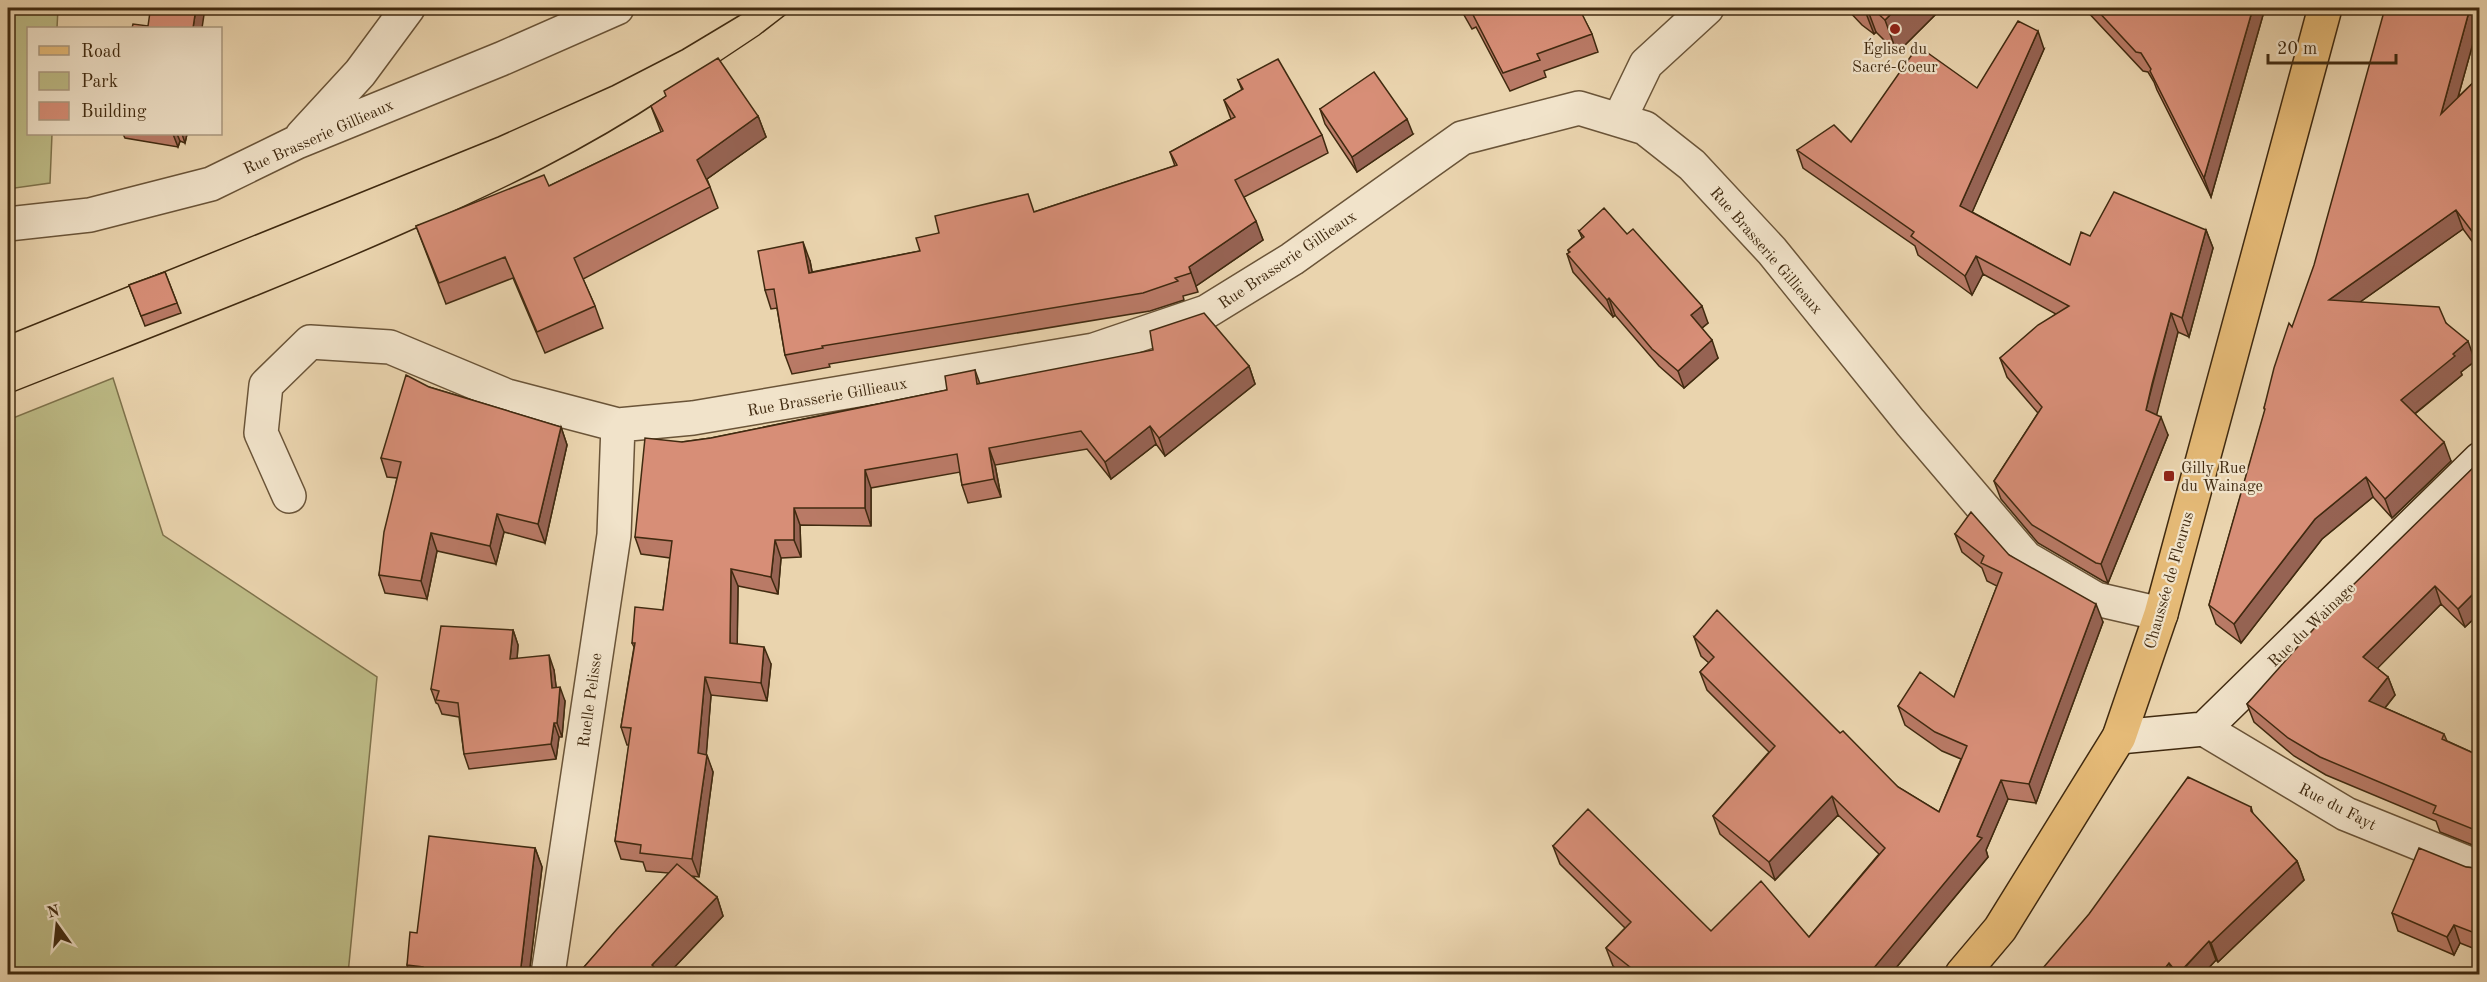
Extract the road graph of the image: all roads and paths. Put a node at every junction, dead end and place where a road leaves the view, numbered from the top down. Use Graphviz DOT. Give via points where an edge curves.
graph roads {
  1 [pos="408,8"];
  2 [pos="617,8"];
  3 [pos="1707,8"];
  4 [pos="2325,8"];
  5 [pos="1618,120"];
  6 [pos="297,142"];
  7 [pos="8,224"];
  8 [pos="618,424"];
  9 [pos="2480,459"];
  10 [pos="289,496"];
  11 [pos="2161,614"];
  12 [pos="2204,729"];
  13 [pos="2119,737"];
  14 [pos="2480,868"];
  15 [pos="549,975"];
  16 [pos="1962,975"];
  1 -- 6 [label="street" via="360,73"];
  2 -- 6 [label="street, Rue Brasserie Gillieaux"];
  3 -- 5 [label="street" via="1646,64"];
  4 -- 11 [label="main road, Chaussée de Fleurus"];
  5 -- 8 [label="street, Rue Brasserie Gillieaux" via="1579,108 1462,138 1292,259 1206,312 1094,350 693,418"];
  5 -- 11 [label="street, Rue Brasserie Gillieaux" via="1645,128 1692,165 1773,251 1910,422 2026,558 2096,599"];
  6 -- 7 [label="street, Rue Brasserie Gillieaux" via="211,184 90,215"];
  8 -- 10 [label="street, Rue Brasserie Gillieaux" via="507,396 390,346 310,342 266,385 261,433"];
  8 -- 15 [label="street, Ruelle Pelisse" via="614,535"];
  9 -- 12 [label="street, Rue du Wainage"];
  11 -- 13 [label="main road, Chaussée de Fleurus"];
  12 -- 13 [label="street"];
  12 -- 14 [label="street, Rue du Fayt" via="2346,814"];
  13 -- 16 [label="main road, Chaussée de Fleurus" via="2000,929"];
}
